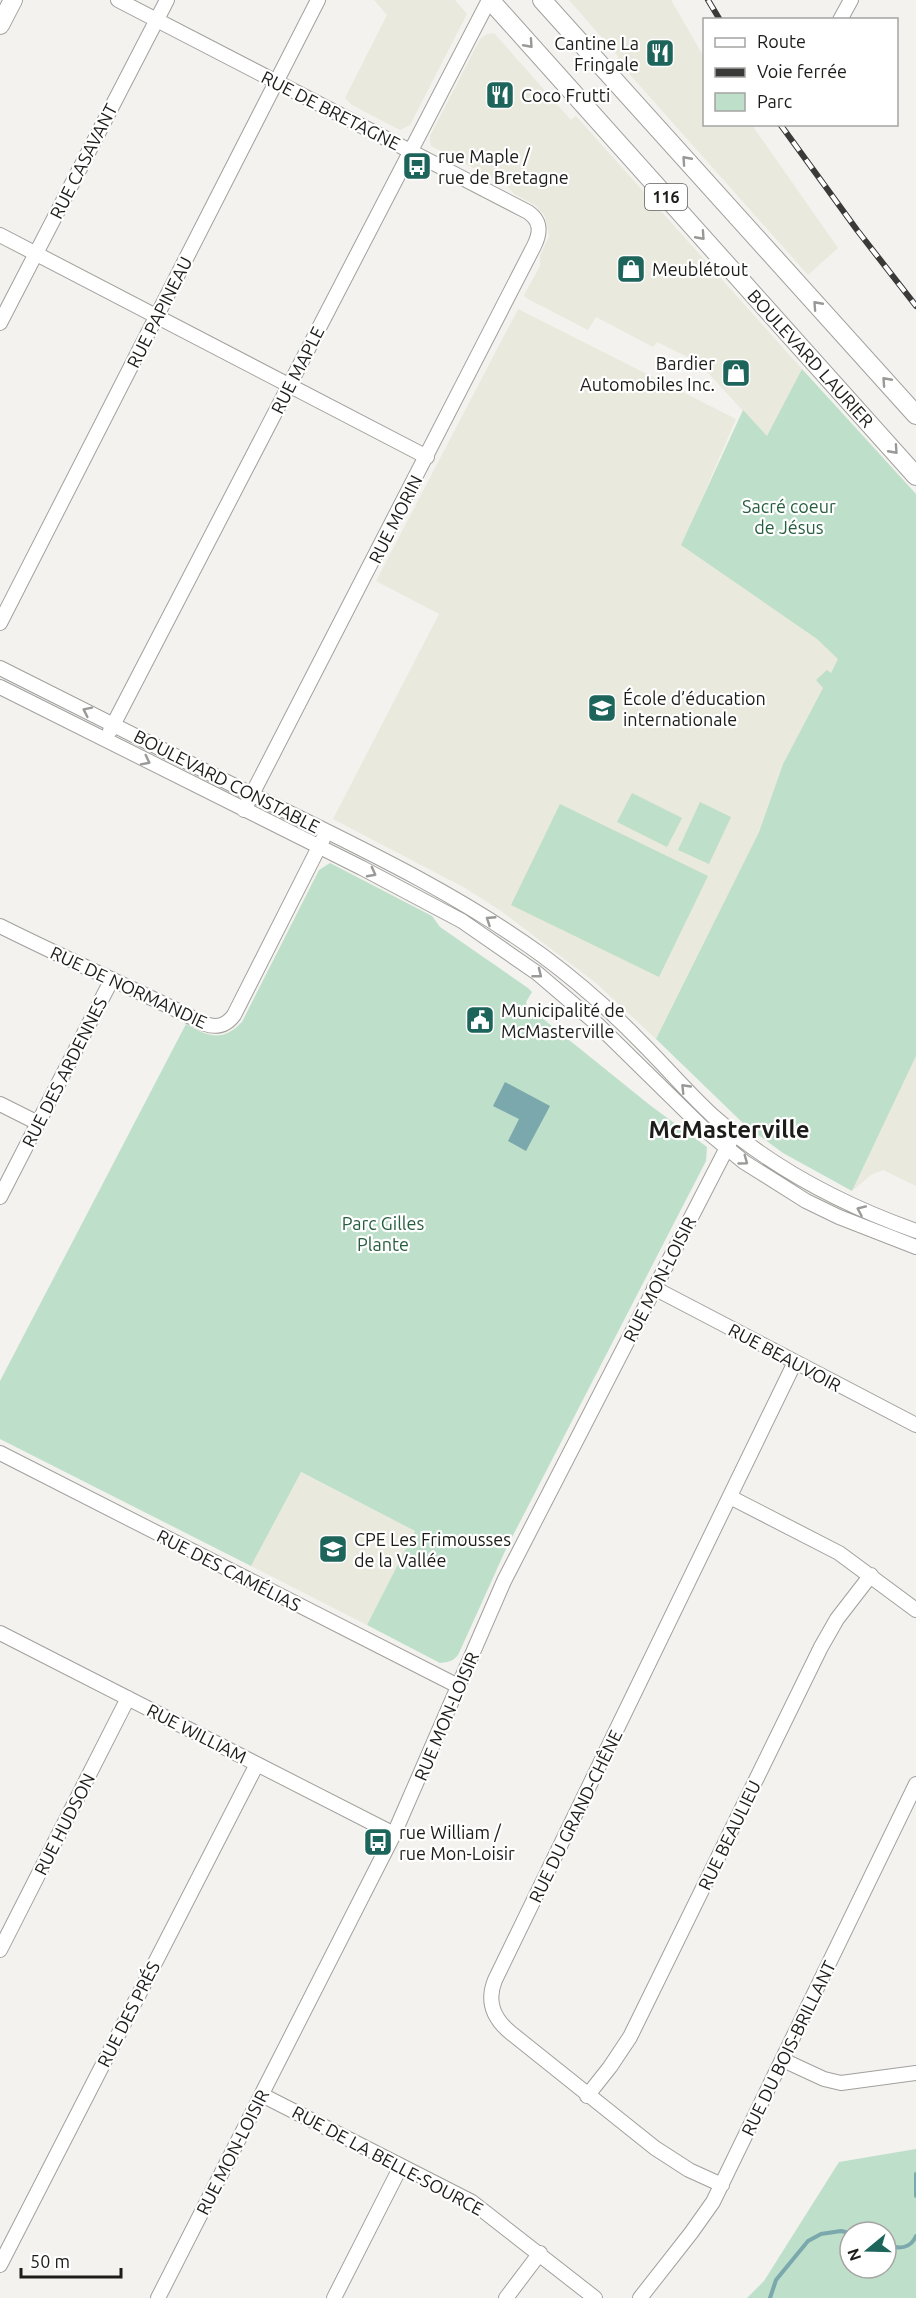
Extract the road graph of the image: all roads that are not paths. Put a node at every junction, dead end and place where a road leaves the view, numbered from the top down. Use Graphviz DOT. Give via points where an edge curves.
graph roads {
  1 [pos="13,0"];
  2 [pos="118,0"];
  3 [pos="166,0"];
  4 [pos="318,0"];
  5 [pos="489,0"];
  6 [pos="543,0"];
  7 [pos="851,0"];
  8 [pos="841,18"];
  9 [pos="156,20"];
  10 [pos="0,25"];
  11 [pos="276,82"];
  12 [pos="410,150"];
  13 [pos="539,225"];
  14 [pos="0,235"];
  15 [pos="36,253"];
  16 [pos="157,316"];
  17 [pos="0,323"];
  18 [pos="288,386"];
  19 [pos="916,415"];
  20 [pos="427,457"];
  21 [pos="916,476"];
  22 [pos="0,623"];
  23 [pos="0,668"];
  24 [pos="0,687"];
  25 [pos="114,724"];
  26 [pos="105,741"];
  27 [pos="252,794"];
  28 [pos="244,810"];
  29 [pos="327,832"];
  30 [pos="320,847"];
  31 [pos="452,898"];
  32 [pos="445,912"];
  33 [pos="0,926"];
  34 [pos="112,979"];
  35 [pos="642,1043"];
  36 [pos="630,1055"];
  37 [pos="0,1104"];
  38 [pos="38,1123"];
  39 [pos="734,1134"];
  40 [pos="726,1148"];
  41 [pos="0,1197"];
  42 [pos="916,1231"];
  43 [pos="916,1247"];
  44 [pos="654,1288"];
  45 [pos="795,1362"];
  46 [pos="916,1425"];
  47 [pos="0,1453"];
  48 [pos="730,1497"];
  49 [pos="871,1575"];
  50 [pos="916,1610"];
  51 [pos="0,1634"];
  52 [pos="458,1686"];
  53 [pos="128,1698"];
  54 [pos="257,1764"];
  55 [pos="916,1784"];
  56 [pos="394,1834"];
  57 [pos="0,1950"];
  58 [pos="783,2060"];
  59 [pos="916,2073"];
  60 [pos="262,2095"];
  61 [pos="587,2096"];
  62 [pos="401,2166"];
  63 [pos="722,2185"];
  64 [pos="540,2253"];
  65 [pos="0,2265"];
  66 [pos="158,2298"];
  67 [pos="334,2298"];
  68 [pos="506,2298"];
  69 [pos="595,2298"];
  70 [pos="640,2298"];
  1 -- 10 [label="main road"];
  2 -- 9 [label="street, RUE DE BRETAGNE"];
  3 -- 9 [label="street, RUE CASAVANT"];
  4 -- 11 [label="street, RUE PAPINEAU"];
  5 -- 12 [label="street, RUE MAPLE"];
  5 -- 21 [label="main road, BOULEVARD LAURIER / 116, one-way"];
  19 -- 6 [label="main road, 116, one-way"];
  7 -- 8 [label="street"];
  9 -- 11 [label="street, RUE DE BRETAGNE"];
  9 -- 15 [label="street, RUE CASAVANT"];
  11 -- 12 [label="street, RUE DE BRETAGNE"];
  11 -- 16 [label="street, RUE PAPINEAU"];
  12 -- 13 [label="street, RUE DE BRETAGNE" via="528,212"];
  12 -- 18 [label="street, RUE MAPLE"];
  13 -- 20 [label="street, RUE MORIN" via="537,240"];
  14 -- 15 [label="street"];
  15 -- 16 [label="street"];
  15 -- 17 [label="street, RUE CASAVANT"];
  16 -- 18 [label="street"];
  16 -- 22 [label="street, RUE PAPINEAU"];
  18 -- 20 [label="street"];
  18 -- 25 [label="street, RUE MAPLE"];
  20 -- 27 [label="street, RUE MORIN"];
  25 -- 23 [label="street, BOULEVARD CONSTABLE, one-way"];
  24 -- 26 [label="street, BOULEVARD CONSTABLE"];
  25 -- 26 [label="street, RUE MAPLE"];
  25 -- 27 [label="street, BOULEVARD CONSTABLE"];
  26 -- 28 [label="street, BOULEVARD CONSTABLE, one-way"];
  27 -- 28 [label="street, RUE MORIN"];
  27 -- 29 [label="street, BOULEVARD CONSTABLE"];
  28 -- 30 [label="street, BOULEVARD CONSTABLE"];
  29 -- 30 [label="street, RUE DE NORMANDIE"];
  29 -- 31 [label="street, BOULEVARD CONSTABLE"];
  30 -- 32 [label="street, BOULEVARD CONSTABLE, one-way"];
  30 -- 34 [label="street, RUE DE NORMANDIE" via="226,1024 205,1024"];
  31 -- 32 [label="street"];
  35 -- 31 [label="street, BOULEVARD CONSTABLE, one-way" via="543,956"];
  32 -- 36 [label="street, BOULEVARD CONSTABLE, one-way" via="537,973"];
  33 -- 34 [label="street, RUE DE NORMANDIE"];
  34 -- 38 [label="street, RUE DES ARDENNES"];
  35 -- 36 [label="street"];
  39 -- 35 [label="street, BOULEVARD CONSTABLE, one-way"];
  36 -- 40 [label="street, BOULEVARD CONSTABLE"];
  37 -- 38 [label="street"];
  38 -- 41 [label="street, RUE DES ARDENNES"];
  39 -- 40 [label="street, RUE MON-LOISIR"];
  42 -- 39 [label="street, BOULEVARD CONSTABLE, one-way" via="858,1208 794,1175"];
  40 -- 43 [label="street, BOULEVARD CONSTABLE, one-way" via="806,1201"];
  40 -- 44 [label="street, RUE MON-LOISIR"];
  44 -- 45 [label="street, RUE BEAUVOIR"];
  44 -- 52 [label="street, RUE MON-LOISIR" via="504,1581"];
  45 -- 46 [label="street, RUE BEAUVOIR"];
  45 -- 48 [label="street, RUE DU GRAND-CHÊNE"];
  47 -- 52 [label="street, RUE DES CAMÉLIAS"];
  48 -- 49 [label="street" via="830,1547"];
  48 -- 61 [label="street, RUE DU GRAND-CHÊNE" via="491,1990 493,2012 502,2026"];
  49 -- 50 [label="street"];
  49 -- 61 [label="street, RUE BEAULIEU" via="826,1638 630,2037"];
  51 -- 53 [label="street, RUE WILLIAM"];
  52 -- 56 [label="street, RUE MON-LOISIR"];
  53 -- 54 [label="street, RUE WILLIAM"];
  53 -- 57 [label="street, RUE HUDSON"];
  54 -- 56 [label="street, RUE WILLIAM"];
  54 -- 65 [label="street, RUE DES PRÉS"];
  55 -- 58 [label="street, RUE DU BOIS-BRILLANT"];
  56 -- 60 [label="street, RUE MON-LOISIR"];
  58 -- 59 [label="street" via="841,2084"];
  58 -- 63 [label="street, RUE DU BOIS-BRILLANT"];
  60 -- 62 [label="street, RUE DE LA BELLE-SOURCE"];
  60 -- 66 [label="street, RUE MON-LOISIR"];
  61 -- 63 [label="street, RUE DU GRAND-CHÊNE" via="670,2159"];
  62 -- 64 [label="street, RUE DE LA BELLE-SOURCE" via="472,2202"];
  62 -- 67 [label="street"];
  63 -- 70 [label="street, RUE DU BOIS-BRILLANT" via="703,2217"];
  64 -- 68 [label="street"];
  64 -- 69 [label="street, RUE DE LA BELLE-SOURCE"];
}
